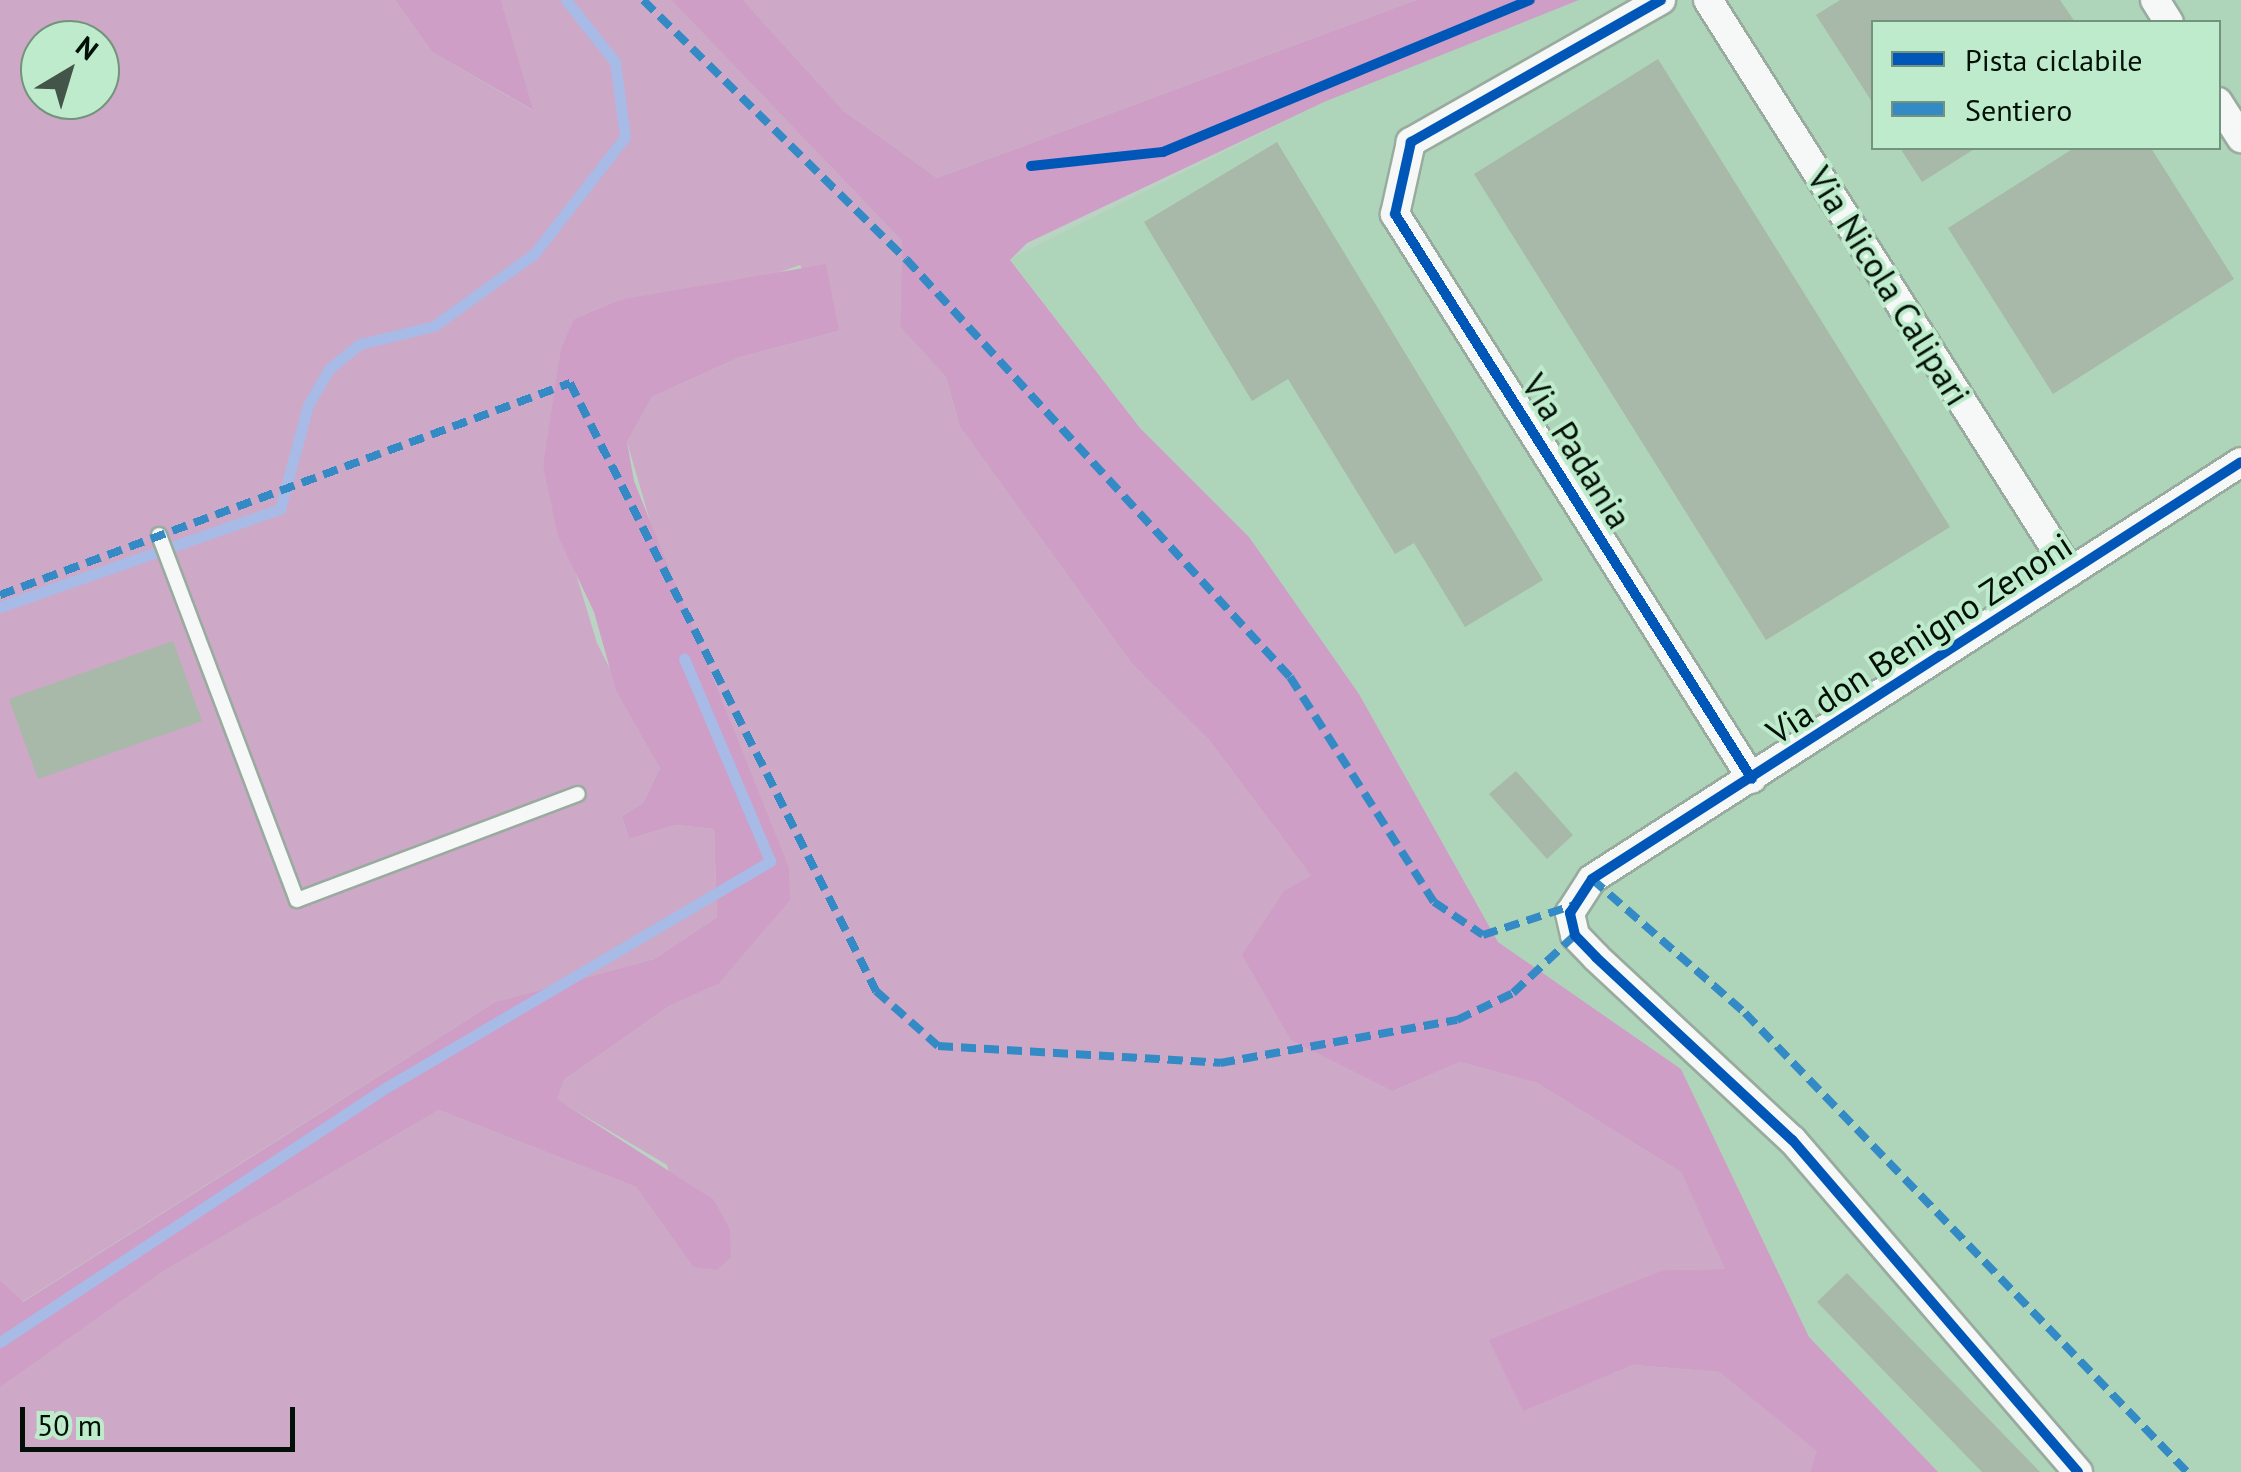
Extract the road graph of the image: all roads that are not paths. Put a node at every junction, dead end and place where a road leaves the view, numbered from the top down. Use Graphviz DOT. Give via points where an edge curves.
graph roads {
  1 [pos="1661,0"];
  2 [pos="1708,0"];
  3 [pos="2221,107"];
  4 [pos="2241,138"];
  5 [pos="2241,462"];
  6 [pos="160,536"];
  7 [pos="2070,572"];
  8 [pos="1752,779"];
  9 [pos="578,794"];
  10 [pos="2078,1472"];
  1 -- 8 [label="street, Via Padania" via="1411,142 1394,214"];
  2 -- 7 [label="street, Via Nicola Calipari"];
  3 -- 4 [label="street"];
  5 -- 7 [label="street, Via don Benigno Zenoni"];
  6 -- 9 [label="lane" via="297,900"];
  7 -- 8 [label="street, Via don Benigno Zenoni"];
  8 -- 10 [label="street, Via don Benigno Zenoni" via="1592,880 1570,913 1575,935 1792,1140"];
}
